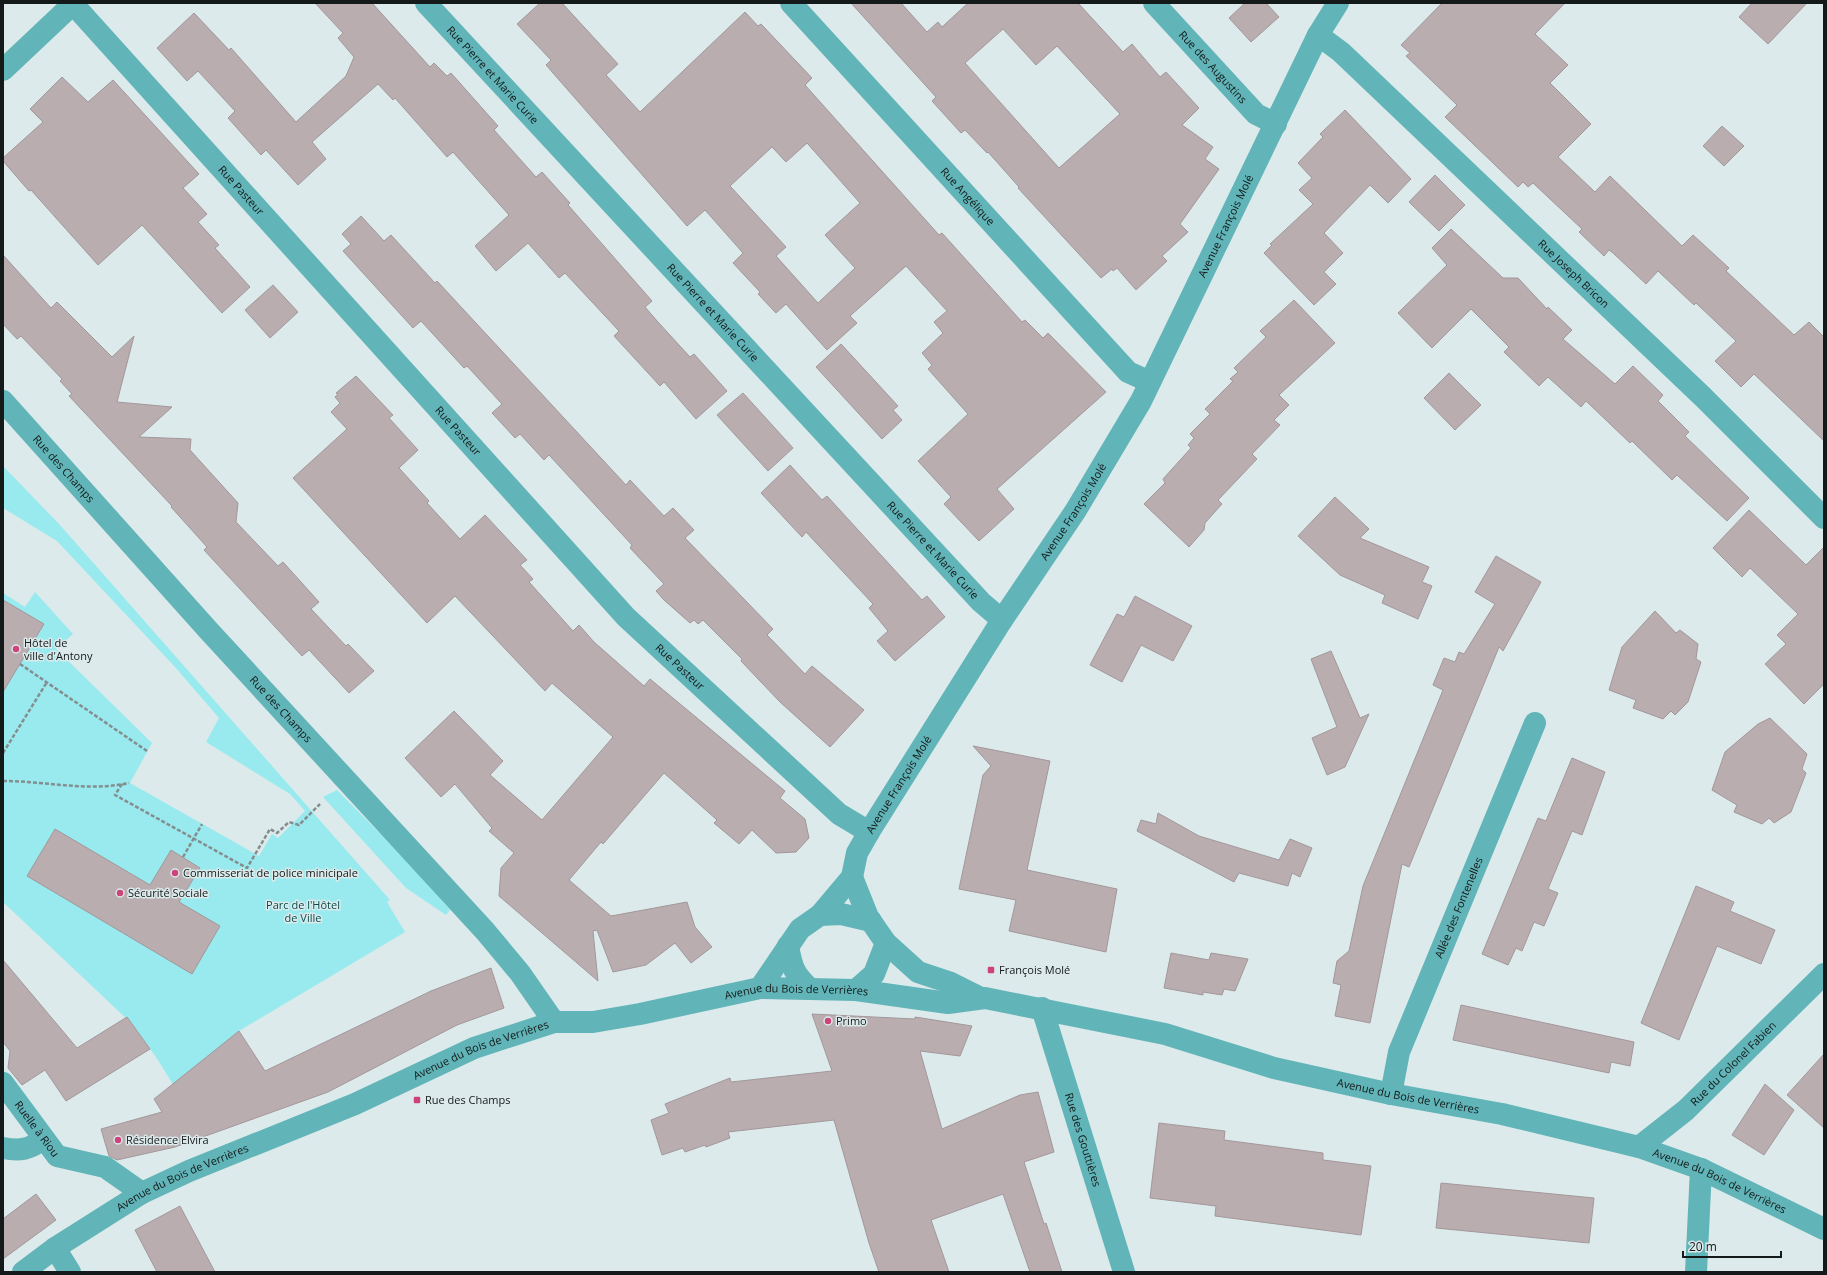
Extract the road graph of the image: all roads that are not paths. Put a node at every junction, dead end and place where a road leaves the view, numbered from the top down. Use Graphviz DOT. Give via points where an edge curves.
graph roads {
  1 [pos="73,3"];
  2 [pos="426,3"];
  3 [pos="791,3"];
  4 [pos="1154,3"];
  5 [pos="1338,3"];
  6 [pos="1318,35"];
  7 [pos="3,70"];
  8 [pos="1276,124"];
  9 [pos="1150,382"];
  10 [pos="3,400"];
  11 [pos="1824,518"];
  12 [pos="1002,620"];
  13 [pos="1535,723"];
  14 [pos="869,832"];
  15 [pos="852,877"];
  16 [pos="820,914"];
  17 [pos="871,921"];
  18 [pos="886,943"];
  19 [pos="788,946"];
  20 [pos="1824,974"];
  21 [pos="760,988"];
  22 [pos="810,990"];
  23 [pos="856,990"];
  24 [pos="981,998"];
  25 [pos="1042,1008"];
  26 [pos="554,1022"];
  27 [pos="5,1087"];
  28 [pos="1391,1094"];
  29 [pos="43,1138"];
  30 [pos="1639,1147"];
  31 [pos="3,1148"];
  32 [pos="1701,1170"];
  33 [pos="142,1193"];
  34 [pos="1824,1229"];
  35 [pos="55,1248"];
  36 [pos="23,1272"];
  37 [pos="70,1272"];
  38 [pos="1124,1272"];
  39 [pos="1696,1272"];
  1 -- 7 [label="street"];
  1 -- 14 [label="street, Rue Pasteur" via="626,616 839,814"];
  2 -- 12 [label="street, Rue Pierre et Marie Curie" via="981,602"];
  3 -- 9 [label="street, Rue Angélique" via="1128,372"];
  4 -- 8 [label="street, Rue des Augustins" via="1256,114"];
  5 -- 6 [label="street, Avenue François Molé"];
  6 -- 8 [label="street, Avenue François Molé"];
  6 -- 11 [label="street, Rue Joseph Bricon" via="1341,52 1703,398"];
  8 -- 9 [label="street, Avenue François Molé"];
  9 -- 12 [label="street, Avenue François Molé" via="1076,510"];
  10 -- 26 [label="street, Rue des Champs" via="209,631 485,930 520,973"];
  12 -- 14 [label="street, Avenue François Molé"];
  13 -- 28 [label="street, Allée des Fontenelles" via="1399,1052"];
  14 -- 15 [label="street, Avenue François Molé" via="857,853"];
  15 -- 16 [label="street, Avenue François Molé"];
  15 -- 17 [label="street, Avenue du Bois de Verrières"];
  16 -- 17 [label="street" via="842,914"];
  16 -- 19 [label="street, Avenue François Molé" via="800,929"];
  17 -- 18 [label="street, Avenue du Bois de Verrières"];
  18 -- 23 [label="street" via="874,974"];
  18 -- 24 [label="street, Avenue du Bois de Verrières" via="918,972 950,983"];
  19 -- 21 [label="street, Avenue François Molé"];
  19 -- 22 [label="street" via="791,964 798,978"];
  20 -- 30 [label="street, Rue du Colonel Fabien" via="1686,1110"];
  21 -- 22 [label="street, Avenue du Bois de Verrières"];
  21 -- 26 [label="street, Avenue du Bois de Verrières" via="593,1022"];
  22 -- 23 [label="street, Avenue du Bois de Verrières"];
  23 -- 24 [label="street, Avenue du Bois de Verrières" via="948,1003"];
  24 -- 25 [label="street, Avenue du Bois de Verrières"];
  25 -- 28 [label="street, Avenue du Bois de Verrières" via="1165,1034 1274,1068"];
  25 -- 38 [label="street, Rue des Gouttières"];
  26 -- 33 [label="street, Avenue du Bois de Verrières" via="474,1048 369,1097"];
  27 -- 29 [label="street, Ruelle à Riou"];
  28 -- 30 [label="street, Avenue du Bois de Verrières" via="1502,1114"];
  29 -- 31 [label="street" via="35,1146 18,1150"];
  29 -- 33 [label="street, Ruelle à Riou" via="57,1156 105,1167"];
  30 -- 32 [label="street, Avenue du Bois de Verrières"];
  32 -- 34 [label="street, Avenue du Bois de Verrières"];
  32 -- 39 [label="street"];
  33 -- 35 [label="street, Avenue du Bois de Verrières"];
  35 -- 36 [label="street, Avenue du Bois de Verrières"];
  35 -- 37 [label="street"];
}
